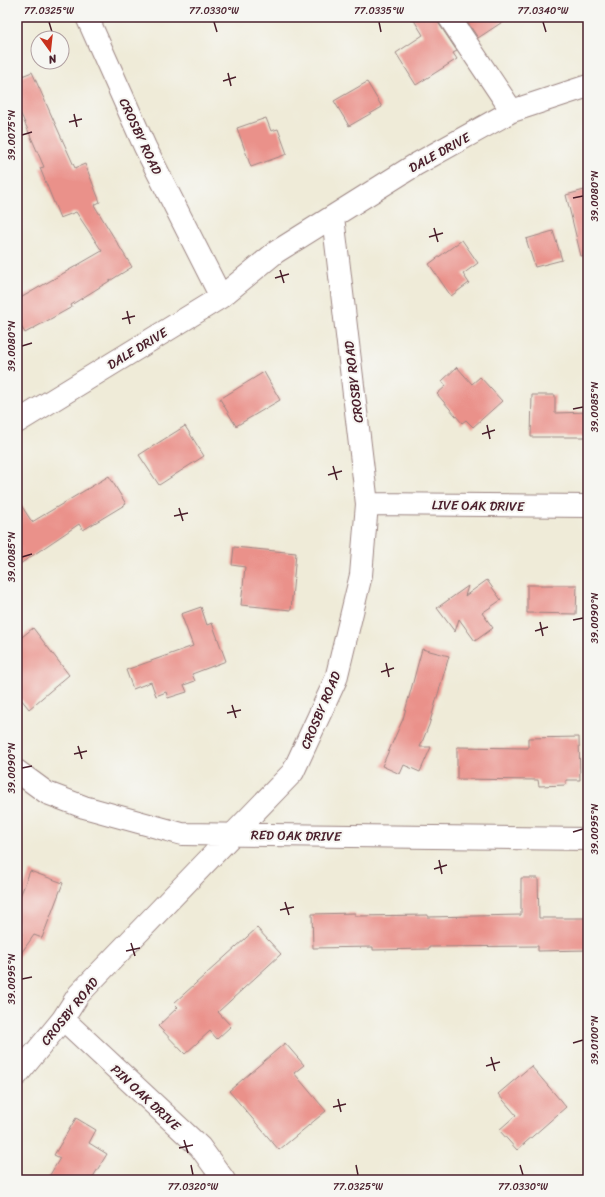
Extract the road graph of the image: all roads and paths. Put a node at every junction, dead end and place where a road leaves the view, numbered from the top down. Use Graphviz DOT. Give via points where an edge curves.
graph roads {
  1 [pos="87,17"];
  2 [pos="449,17"];
  3 [pos="588,86"];
  4 [pos="512,111"];
  5 [pos="333,217"];
  6 [pos="221,297"];
  7 [pos="17,422"];
  8 [pos="367,504"];
  9 [pos="588,506"];
  10 [pos="17,771"];
  11 [pos="235,834"];
  12 [pos="588,838"];
  13 [pos="63,1019"];
  14 [pos="17,1075"];
  15 [pos="224,1180"];
  1 -- 6 [label="street, CROSBY ROAD" via="145,147"];
  2 -- 4 [label="street"];
  3 -- 4 [label="street, DALE DRIVE"];
  4 -- 5 [label="street, DALE DRIVE" via="415,165"];
  5 -- 6 [label="street, DALE DRIVE" via="300,237 297,253 283,262 253,270"];
  5 -- 8 [label="street, CROSBY ROAD"];
  6 -- 7 [label="street, DALE DRIVE"];
  8 -- 9 [label="street, LIVE OAK DRIVE"];
  8 -- 11 [label="street, CROSBY ROAD" via="361,575 336,679 293,772"];
  10 -- 11 [label="street, RED OAK DRIVE" via="47,793 84,807 182,834"];
  11 -- 12 [label="street, RED OAK DRIVE"];
  11 -- 13 [label="street, CROSBY ROAD" via="79,994"];
  13 -- 14 [label="street, CROSBY ROAD"];
  13 -- 15 [label="street, PIN OAK DRIVE" via="200,1146"];
}
